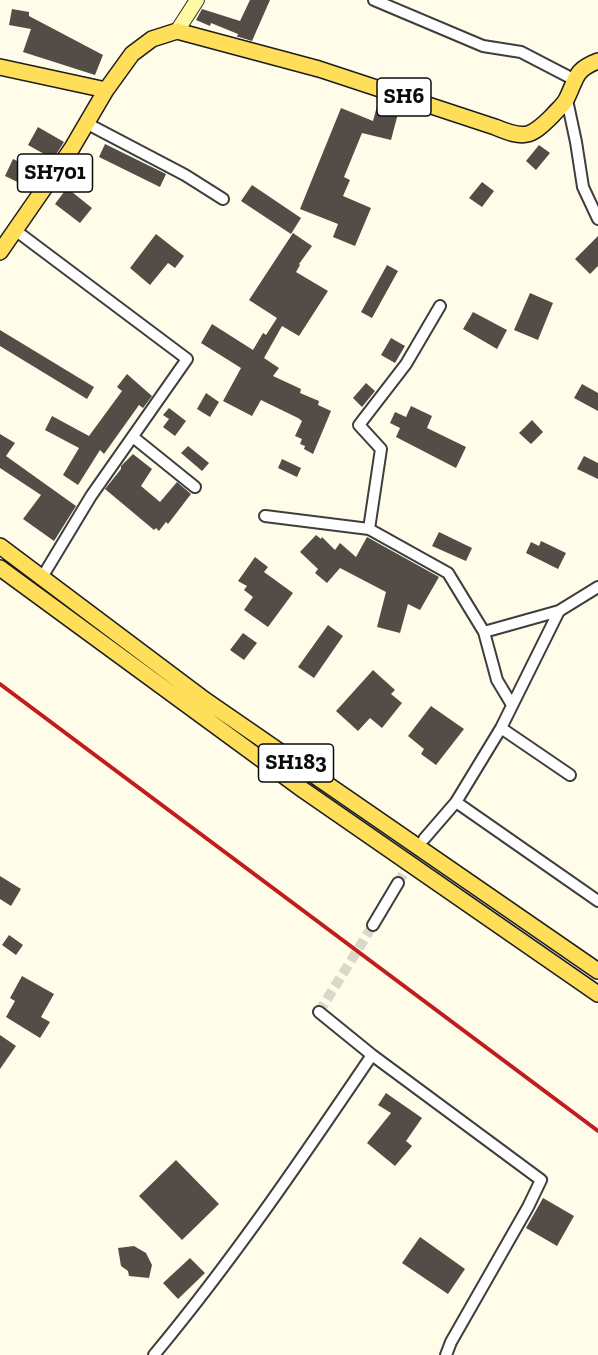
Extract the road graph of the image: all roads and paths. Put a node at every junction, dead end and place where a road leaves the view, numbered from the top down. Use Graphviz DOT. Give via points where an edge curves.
graph roads {
  1 [pos="197,0"];
  2 [pos="374,0"];
  3 [pos="177,31"];
  4 [pos="598,61"];
  5 [pos="0,66"];
  6 [pos="573,79"];
  7 [pos="106,90"];
  8 [pos="567,100"];
  9 [pos="87,123"];
  10 [pos="223,199"];
  11 [pos="598,219"];
  12 [pos="15,230"];
  13 [pos="0,252"];
  14 [pos="440,306"];
  15 [pos="132,437"];
  16 [pos="195,487"];
  17 [pos="265,516"];
  18 [pos="369,529"];
  19 [pos="0,546"];
  20 [pos="0,568"];
  21 [pos="41,579"];
  22 [pos="598,587"];
  23 [pos="559,611"];
  24 [pos="484,632"];
  25 [pos="512,705"];
  26 [pos="501,728"];
  27 [pos="570,775"];
  28 [pos="456,802"];
  29 [pos="424,839"];
  30 [pos="398,883"];
  31 [pos="598,902"];
  32 [pos="373,925"];
  33 [pos="598,971"];
  34 [pos="598,994"];
  35 [pos="319,1012"];
  36 [pos="372,1055"];
  37 [pos="154,1355"];
  38 [pos="446,1355"];
  1 -- 3 [label="street"];
  2 -- 6 [label="street" via="483,46 521,52"];
  3 -- 7 [label="main road" via="152,39 132,54"];
  3 -- 8 [label="main road, SH6" via="319,69 516,136 535,132"];
  4 -- 6 [label="main road" via="583,68"];
  5 -- 7 [label="main road"];
  6 -- 8 [label="main road, SH6"];
  7 -- 9 [label="main road, SH701"];
  8 -- 11 [label="street" via="583,187"];
  9 -- 10 [label="street"];
  9 -- 12 [label="main road, SH701"];
  12 -- 13 [label="main road, SH701"];
  12 -- 15 [label="street" via="187,359"];
  14 -- 18 [label="street" via="406,364 359,425 381,449"];
  15 -- 16 [label="street"];
  15 -- 21 [label="street"];
  17 -- 18 [label="street"];
  18 -- 24 [label="street" via="448,573"];
  19 -- 21 [label="main road, SH183"];
  20 -- 34 [label="main road" via="299,787"];
  21 -- 33 [label="main road, SH183" via="215,707"];
  22 -- 23 [label="street"];
  23 -- 24 [label="street"];
  23 -- 25 [label="street"];
  24 -- 25 [label="street" via="497,680"];
  25 -- 26 [label="street"];
  26 -- 27 [label="street"];
  26 -- 28 [label="street"];
  28 -- 29 [label="street"];
  28 -- 31 [label="street"];
  30 -- 32 [label="street"];
  35 -- 36 [label="street"];
  36 -- 37 [label="street" via="310,1147"];
  36 -- 38 [label="street" via="542,1180"];
}
